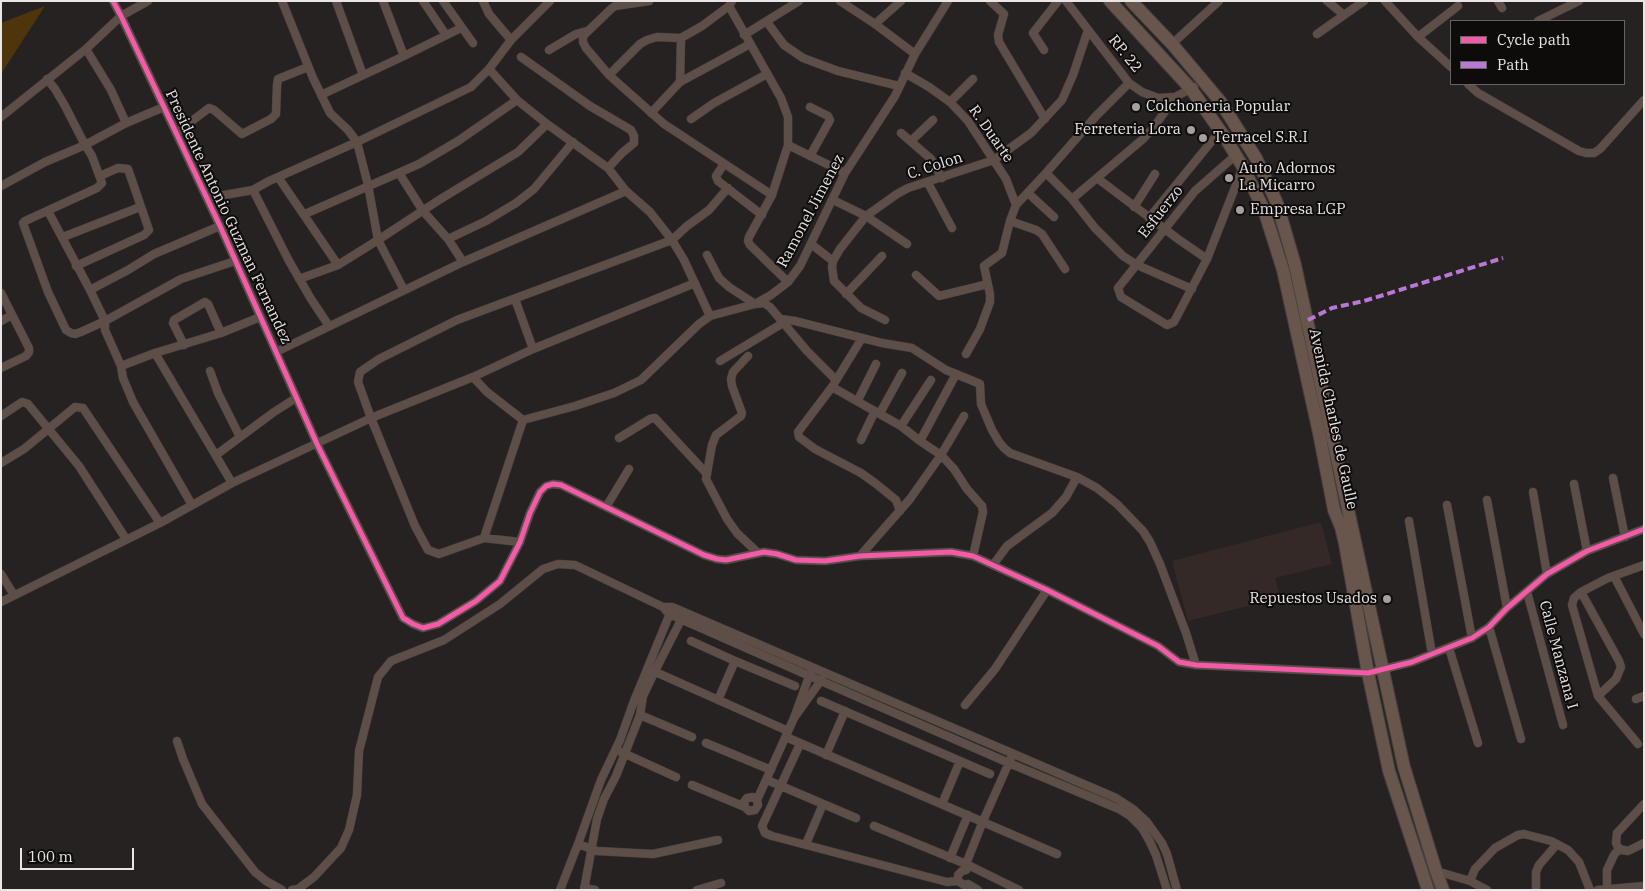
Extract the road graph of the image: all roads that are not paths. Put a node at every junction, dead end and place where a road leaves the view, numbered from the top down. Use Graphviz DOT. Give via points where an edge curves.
graph roads {
  1 [pos="113,1"];
  2 [pos="148,1"];
  3 [pos="282,1"];
  4 [pos="336,1"];
  5 [pos="383,1"];
  6 [pos="423,1"];
  7 [pos="443,1"];
  8 [pos="484,1"];
  9 [pos="550,1"];
  10 [pos="649,1"];
  11 [pos="799,1"];
  12 [pos="840,1"];
  13 [pos="901,1"];
  14 [pos="948,1"];
  15 [pos="990,1"];
  16 [pos="1058,1"];
  17 [pos="1066,1"];
  18 [pos="1110,1"];
  19 [pos="1131,1"];
  20 [pos="1218,1"];
  21 [pos="1327,1"];
  22 [pos="1364,1"];
  23 [pos="1385,1"];
  24 [pos="1579,1"];
  25 [pos="730,4"];
  26 [pos="1458,6"];
  27 [pos="1344,15"];
  28 [pos="121,16"];
  29 [pos="1540,20"];
  30 [pos="767,22"];
  31 [pos="875,24"];
  32 [pos="461,28"];
  33 [pos="1088,30"];
  34 [pos="586,31"];
  35 [pos="1318,34"];
  36 [pos="446,35"];
  37 [pos="744,35"];
  38 [pos="1418,36"];
  39 [pos="681,38"];
  40 [pos="511,40"];
  41 [pos="473,43"];
  42 [pos="750,44"];
  43 [pos="1172,44"];
  44 [pos="86,49"];
  45 [pos="549,50"];
  46 [pos="1044,50"];
  47 [pos="914,54"];
  48 [pos="404,56"];
  49 [pos="521,57"];
  50 [pos="1450,65"];
  51 [pos="308,67"];
  52 [pos="489,69"];
  53 [pos="905,73"];
  54 [pos="767,74"];
  55 [pos="363,75"];
  56 [pos="609,75"];
  57 [pos="47,79"];
  58 [pos="973,79"];
  59 [pos="1203,80"];
  60 [pos="680,82"];
  61 [pos="1129,83"];
  62 [pos="1469,85"];
  63 [pos="899,86"];
  64 [pos="1191,90"];
  65 [pos="321,95"];
  66 [pos="1175,97"];
  67 [pos="517,100"];
  68 [pos="1644,100"];
  69 [pos="950,102"];
  70 [pos="164,107"];
  71 [pos="810,107"];
  72 [pos="651,113"];
  73 [pos="1,117"];
  74 [pos="691,118"];
  75 [pos="933,120"];
  76 [pos="1045,120"];
  77 [pos="126,123"];
  78 [pos="547,124"];
  79 [pos="1220,131"];
  80 [pos="902,132"];
  81 [pos="176,133"];
  82 [pos="912,141"];
  83 [pos="357,142"];
  84 [pos="573,142"];
  85 [pos="85,145"];
  86 [pos="788,145"];
  87 [pos="1236,155"];
  88 [pos="810,156"];
  89 [pos="994,160"];
  90 [pos="724,164"];
  91 [pos="1244,167"];
  92 [pos="608,168"];
  93 [pos="399,173"];
  94 [pos="845,173"];
  95 [pos="1046,173"];
  96 [pos="1155,174"];
  97 [pos="100,176"];
  98 [pos="278,177"];
  99 [pos="942,178"];
  100 [pos="1097,178"];
  101 [pos="928,183"];
  102 [pos="368,185"];
  103 [pos="1,186"];
  104 [pos="728,188"];
  105 [pos="253,190"];
  106 [pos="626,191"];
  107 [pos="1028,193"];
  108 [pos="772,194"];
  109 [pos="207,198"];
  110 [pos="1072,199"];
  111 [pos="833,200"];
  112 [pos="1016,205"];
  113 [pos="140,206"];
  114 [pos="1134,207"];
  115 [pos="48,211"];
  116 [pos="423,211"];
  117 [pos="304,214"];
  118 [pos="762,215"];
  119 [pos="866,216"];
  120 [pos="1054,217"];
  121 [pos="1149,218"];
  122 [pos="1010,221"];
  123 [pos="220,226"];
  124 [pos="952,228"];
  125 [pos="1165,230"];
  126 [pos="63,237"];
  127 [pos="448,239"];
  128 [pos="378,240"];
  129 [pos="672,240"];
  130 [pos="811,244"];
  131 [pos="907,244"];
  132 [pos="707,255"];
  133 [pos="882,256"];
  134 [pos="1207,259"];
  135 [pos="234,261"];
  136 [pos="833,261"];
  137 [pos="463,262"];
  138 [pos="338,265"];
  139 [pos="1137,265"];
  140 [pos="76,266"];
  141 [pos="1065,269"];
  142 [pos="916,275"];
  143 [pos="300,279"];
  144 [pos="788,282"];
  145 [pos="695,283"];
  146 [pos="988,284"];
  147 [pos="1192,289"];
  148 [pos="90,290"];
  149 [pos="404,290"];
  150 [pos="1,293"];
  151 [pos="846,294"];
  152 [pos="515,299"];
  153 [pos="755,304"];
  154 [pos="12,315"];
  155 [pos="710,316"];
  156 [pos="260,317"];
  157 [pos="1,320"];
  158 [pos="884,320"];
  159 [pos="782,321"];
  160 [pos="105,322"];
  161 [pos="329,326"];
  162 [pos="221,333"];
  163 [pos="862,338"];
  164 [pos="184,345"];
  165 [pos="533,349"];
  166 [pos="276,352"];
  167 [pos="155,353"];
  168 [pos="966,354"];
  169 [pos="748,356"];
  170 [pos="720,361"];
  171 [pos="876,364"];
  172 [pos="121,366"];
  173 [pos="1,368"];
  174 [pos="210,371"];
  175 [pos="902,373"];
  176 [pos="956,374"];
  177 [pos="473,378"];
  178 [pos="931,380"];
  179 [pos="834,383"];
  180 [pos="296,398"];
  181 [pos="858,400"];
  182 [pos="877,412"];
  183 [pos="1,416"];
  184 [pos="964,416"];
  185 [pos="371,418"];
  186 [pos="523,420"];
  187 [pos="901,426"];
  188 [pos="50,428"];
  189 [pos="240,437"];
  190 [pos="619,438"];
  191 [pos="861,440"];
  192 [pos="920,441"];
  193 [pos="317,444"];
  194 [pos="216,455"];
  195 [pos="941,455"];
  196 [pos="1,463"];
  197 [pos="629,469"];
  198 [pos="707,474"];
  199 [pos="1077,477"];
  200 [pos="1613,478"];
  201 [pos="232,483"];
  202 [pos="1574,484"];
  203 [pos="1533,492"];
  204 [pos="1487,500"];
  205 [pos="192,505"];
  206 [pos="1447,505"];
  207 [pos="606,507"];
  208 [pos="900,511"];
  209 [pos="1410,521"];
  210 [pos="160,523"];
  211 [pos="1644,529"];
  212 [pos="1625,537"];
  213 [pos="484,538"];
  214 [pos="126,539"];
  215 [pos="520,542"];
  216 [pos="1587,551"];
  217 [pos="758,553"];
  218 [pos="860,556"];
  219 [pos="973,556"];
  220 [pos="993,565"];
  221 [pos="1644,565"];
  222 [pos="1,574"];
  223 [pos="1547,574"];
  224 [pos="1614,576"];
  225 [pos="1047,590"];
  226 [pos="1527,592"];
  227 [pos="1581,592"];
  228 [pos="14,595"];
  229 [pos="1,602"];
  230 [pos="1507,608"];
  231 [pos="671,610"];
  232 [pos="684,616"];
  233 [pos="1489,627"];
  234 [pos="1644,634"];
  235 [pos="1472,638"];
  236 [pos="692,641"];
  237 [pos="1449,648"];
  238 [pos="1432,654"];
  239 [pos="735,661"];
  240 [pos="1196,665"];
  241 [pos="813,667"];
  242 [pos="651,670"];
  243 [pos="1382,670"];
  244 [pos="825,672"];
  245 [pos="1368,673"];
  246 [pos="809,676"];
  247 [pos="821,681"];
  248 [pos="795,686"];
  249 [pos="1598,696"];
  250 [pos="718,700"];
  251 [pos="821,701"];
  252 [pos="965,704"];
  253 [pos="846,711"];
  254 [pos="640,715"];
  255 [pos="794,718"];
  256 [pos="1563,726"];
  257 [pos="787,734"];
  258 [pos="692,737"];
  259 [pos="1521,739"];
  260 [pos="177,741"];
  261 [pos="706,743"];
  262 [pos="1478,743"];
  263 [pos="800,744"];
  264 [pos="1638,744"];
  265 [pos="616,749"];
  266 [pos="624,754"];
  267 [pos="1013,754"];
  268 [pos="826,755"];
  269 [pos="960,761"];
  270 [pos="1009,763"];
  271 [pos="1404,767"];
  272 [pos="771,770"];
  273 [pos="1389,771"];
  274 [pos="990,774"];
  275 [pos="676,777"];
  276 [pos="767,780"];
  277 [pos="692,785"];
  278 [pos="780,786"];
  279 [pos="823,804"];
  280 [pos="942,804"];
  281 [pos="1644,804"];
  282 [pos="968,815"];
  283 [pos="856,818"];
  284 [pos="983,821"];
  285 [pos="874,826"];
  286 [pos="718,840"];
  287 [pos="1644,843"];
  288 [pos="578,844"];
  289 [pos="806,844"];
  290 [pos="1557,844"];
  291 [pos="591,849"];
  292 [pos="1619,849"];
  293 [pos="1057,854"];
  294 [pos="950,858"];
  295 [pos="966,867"];
  296 [pos="1436,871"];
  297 [pos="958,881"];
  298 [pos="1470,881"];
  299 [pos="721,883"];
  300 [pos="968,884"];
  301 [pos="1644,886"];
  302 [pos="584,889"];
  303 [pos="1607,889"];
  304 [pos="282,890"];
  305 [pos="292,890"];
  306 [pos="560,890"];
  307 [pos="595,890"];
  308 [pos="697,890"];
  309 [pos="978,890"];
  310 [pos="1019,890"];
  311 [pos="1167,890"];
  312 [pos="1176,890"];
  313 [pos="1428,890"];
  314 [pos="1443,890"];
  315 [pos="1487,890"];
  316 [pos="1536,890"];
  317 [pos="1590,890"];
  318 [pos="1598,890"];
  1 -- 28 [label="street, Presidente Antonio Guzman Fernandez"];
  2 -- 28 [label="street"];
  3 -- 51 [label="street"];
  4 -- 55 [label="street"];
  5 -- 48 [label="street"];
  6 -- 36 [label="street"];
  7 -- 32 [label="street"];
  8 -- 40 [label="street" via="489,14"];
  9 -- 40 [label="street"];
  10 -- 34 [label="street" via="615,6"];
  11 -- 30 [label="street"];
  12 -- 31 [label="street"];
  13 -- 31 [label="street"];
  14 -- 47 [label="street, Ramonel Jimenez"];
  15 -- 76 [label="street" via="1004,14 999,42"];
  16 -- 46 [label="street" via="1033,33"];
  17 -- 33 [label="street, RP. 22"];
  18 -- 64 [label="main road, Avenida Charles de Gaulle"];
  19 -- 43 [label="main road, Avenida Charles de Gaulle"];
  20 -- 43 [label="street"];
  21 -- 27 [label="street"];
  22 -- 27 [label="street"];
  23 -- 38 [label="street"];
  24 -- 29 [label="street"];
  25 -- 37 [label="street"];
  25 -- 39 [label="street"];
  26 -- 38 [label="street"];
  27 -- 35 [label="street"];
  28 -- 44 [label="street"];
  28 -- 70 [label="street, Presidente Antonio Guzman Fernandez"];
  30 -- 37 [label="street"];
  30 -- 63 [label="street" via="784,45 803,58 838,71"];
  31 -- 47 [label="street"];
  32 -- 36 [label="street"];
  32 -- 41 [label="street"];
  33 -- 61 [label="street, RP. 22"];
  33 -- 76 [label="street, C. Colon" via="1062,100"];
  34 -- 45 [label="street"];
  34 -- 56 [label="street" via="583,36 586,48"];
  36 -- 48 [label="street"];
  37 -- 42 [label="street"];
  38 -- 50 [label="street"];
  39 -- 56 [label="street" via="647,40"];
  39 -- 60 [label="street"];
  40 -- 52 [label="street"];
  42 -- 54 [label="street"];
  42 -- 60 [label="street"];
  43 -- 59 [label="main road, Avenida Charles de Gaulle"];
  44 -- 57 [label="street"];
  44 -- 77 [label="street"];
  47 -- 53 [label="street, Ramonel Jimenez"];
  48 -- 55 [label="street"];
  49 -- 92 [label="street" via="590,106 631,130 634,143"];
  51 -- 65 [label="street"];
  51 -- 81 [label="street" via="278,79 276,114 242,134 208,108"];
  52 -- 67 [label="street"];
  52 -- 83 [label="street" via="471,87"];
  53 -- 63 [label="street, Ramonel Jimenez"];
  53 -- 69 [label="street, R. Duarte"];
  54 -- 74 [label="street"];
  54 -- 86 [label="street" via="788,117"];
  55 -- 65 [label="street"];
  56 -- 72 [label="street"];
  57 -- 73 [label="street"];
  57 -- 85 [label="street" via="66,106"];
  58 -- 69 [label="street"];
  59 -- 64 [label="street, RP. 22"];
  59 -- 243 [label="main road, Avenida Charles de Gaulle" via="1256,158 1277,202 1296,265"];
  60 -- 72 [label="street"];
  61 -- 66 [label="street, RP. 22" via="1149,96"];
  61 -- 95 [label="street"];
  62 -- 68 [label="street" via="1586,153 1600,150"];
  63 -- 94 [label="street, Ramonel Jimenez"];
  64 -- 66 [label="street, RP. 22"];
  64 -- 79 [label="main road, Avenida Charles de Gaulle"];
  65 -- 83 [label="street" via="330,113"];
  66 -- 100 [label="street" via="1148,134"];
  67 -- 78 [label="street"];
  67 -- 93 [label="street" via="458,141"];
  69 -- 89 [label="street, R. Duarte" via="968,121"];
  70 -- 77 [label="street"];
  70 -- 81 [label="street, Presidente Antonio Guzman Fernandez"];
  71 -- 88 [label="street" via="830,120"];
  72 -- 90 [label="street" via="676,134"];
  75 -- 82 [label="street"];
  76 -- 89 [label="street, C. Colon"];
  77 -- 85 [label="street"];
  78 -- 84 [label="street"];
  78 -- 116 [label="street" via="518,152"];
  79 -- 87 [label="main road, Avenida Charles de Gaulle"];
  79 -- 121 [label="street"];
  80 -- 82 [label="street"];
  81 -- 109 [label="street, Presidente Antonio Guzman Fernandez"];
  82 -- 99 [label="street" via="931,159"];
  83 -- 98 [label="street"];
  83 -- 102 [label="street"];
  84 -- 92 [label="street"];
  84 -- 127 [label="street" via="534,189 516,203"];
  85 -- 97 [label="street"];
  85 -- 103 [label="street"];
  86 -- 88 [label="street"];
  86 -- 108 [label="street"];
  87 -- 91 [label="main road, Avenida Charles de Gaulle"];
  87 -- 125 [label="street, Esfuerzo" via="1195,191"];
  88 -- 94 [label="street"];
  89 -- 99 [label="street, C. Colon"];
  89 -- 112 [label="street, R. Duarte" via="1006,178"];
  90 -- 104 [label="street" via="716,178"];
  90 -- 108 [label="street"];
  91 -- 134 [label="street"];
  91 -- 245 [label="main road, Avenida Charles de Gaulle" via="1264,210 1283,270 1334,510 1345,544"];
  92 -- 106 [label="street"];
  93 -- 102 [label="street"];
  93 -- 116 [label="street"];
  94 -- 111 [label="street, Ramonel Jimenez"];
  95 -- 107 [label="street"];
  95 -- 110 [label="street"];
  96 -- 114 [label="street"];
  97 -- 113 [label="street" via="118,168 128,169"];
  97 -- 115 [label="street" via="101,186"];
  98 -- 105 [label="street"];
  98 -- 117 [label="street"];
  99 -- 101 [label="street, C. Colon"];
  100 -- 110 [label="street"];
  100 -- 114 [label="street"];
  101 -- 119 [label="street, C. Colon" via="905,190"];
  101 -- 124 [label="street"];
  102 -- 117 [label="street"];
  102 -- 128 [label="street"];
  104 -- 118 [label="street"];
  104 -- 129 [label="street" via="709,210"];
  105 -- 109 [label="street"];
  105 -- 143 [label="street"];
  106 -- 129 [label="street" via="650,212"];
  106 -- 137 [label="street"];
  107 -- 112 [label="street"];
  107 -- 120 [label="street"];
  108 -- 118 [label="street"];
  109 -- 123 [label="street, Presidente Antonio Guzman Fernandez"];
  110 -- 139 [label="street" via="1106,240"];
  111 -- 119 [label="street"];
  111 -- 130 [label="street, Ramonel Jimenez"];
  112 -- 122 [label="street"];
  113 -- 126 [label="street"];
  113 -- 140 [label="street" via="149,230 144,235"];
  114 -- 121 [label="street"];
  115 -- 126 [label="street"];
  115 -- 160 [label="street" via="25,221 23,226 66,330 75,334"];
  116 -- 127 [label="street"];
  116 -- 128 [label="street"];
  117 -- 138 [label="street"];
  118 -- 144 [label="street" via="748,241"];
  119 -- 131 [label="street"];
  119 -- 136 [label="street, C. Colon"];
  121 -- 125 [label="street"];
  122 -- 141 [label="street" via="1042,234"];
  122 -- 146 [label="street" via="1002,253 984,266"];
  123 -- 135 [label="street, Presidente Antonio Guzman Fernandez"];
  123 -- 148 [label="street" via="154,254"];
  125 -- 134 [label="street"];
  125 -- 139 [label="street, Esfuerzo"];
  126 -- 140 [label="street"];
  127 -- 137 [label="street"];
  128 -- 138 [label="street"];
  128 -- 149 [label="street"];
  129 -- 145 [label="street"];
  129 -- 152 [label="street"];
  130 -- 136 [label="street"];
  130 -- 144 [label="street, Ramonel Jimenez"];
  132 -- 153 [label="street" via="719,278 738,295"];
  133 -- 151 [label="street"];
  134 -- 147 [label="street"];
  135 -- 156 [label="street, Presidente Antonio Guzman Fernandez"];
  135 -- 160 [label="street" via="181,278"];
  136 -- 151 [label="street" via="834,281"];
  137 -- 149 [label="street"];
  138 -- 143 [label="street"];
  139 -- 147 [label="street"];
  139 -- 147 [label="street, Esfuerzo" via="1118,288 1121,297 1168,325 1174,322"];
  140 -- 148 [label="street"];
  142 -- 146 [label="street" via="938,296"];
  143 -- 161 [label="street"];
  144 -- 153 [label="street, Ramonel Jimenez"];
  145 -- 155 [label="street"];
  145 -- 165 [label="street"];
  146 -- 168 [label="street" via="990,302"];
  148 -- 160 [label="street"];
  149 -- 161 [label="street"];
  150 -- 154 [label="street"];
  151 -- 158 [label="street" via="861,308"];
  152 -- 165 [label="street"];
  152 -- 185 [label="street" via="457,320 378,359 360,372 358,382"];
  153 -- 155 [label="street, Ramonel Jimenez"];
  153 -- 159 [label="street" via="764,303"];
  154 -- 157 [label="street"];
  154 -- 173 [label="street" via="29,352"];
  155 -- 186 [label="street" via="641,380 583,404"];
  156 -- 162 [label="street"];
  156 -- 166 [label="street, Presidente Antonio Guzman Fernandez"];
  159 -- 163 [label="street" via="795,321"];
  159 -- 170 [label="street"];
  159 -- 179 [label="street"];
  160 -- 172 [label="street" via="105,330"];
  161 -- 166 [label="street"];
  162 -- 164 [label="street"];
  162 -- 164 [label="street" via="205,302 174,320"];
  163 -- 176 [label="street" via="912,348"];
  163 -- 179 [label="street"];
  164 -- 167 [label="street"];
  165 -- 177 [label="street"];
  166 -- 180 [label="street, Presidente Antonio Guzman Fernandez"];
  167 -- 172 [label="street"];
  167 -- 194 [label="street"];
  169 -- 198 [label="street" via="733,372 731,379 741,416 716,435"];
  171 -- 181 [label="street"];
  172 -- 205 [label="street" via="122,378 133,402"];
  174 -- 189 [label="street"];
  175 -- 182 [label="street"];
  176 -- 192 [label="street"];
  176 -- 199 [label="street" via="980,384 981,404 1004,448"];
  177 -- 185 [label="street"];
  177 -- 186 [label="street"];
  178 -- 187 [label="street"];
  179 -- 181 [label="street"];
  179 -- 208 [label="street" via="798,432 798,437 875,483 896,500"];
  180 -- 189 [label="street"];
  180 -- 193 [label="street, Presidente Antonio Guzman Fernandez"];
  181 -- 182 [label="street"];
  182 -- 187 [label="street"];
  182 -- 191 [label="street"];
  183 -- 188 [label="street" via="26,402"];
  184 -- 195 [label="street"];
  185 -- 193 [label="street"];
  185 -- 213 [label="street" via="428,550 439,554"];
  186 -- 213 [label="street"];
  187 -- 192 [label="street"];
  188 -- 196 [label="street"];
  188 -- 210 [label="street" via="75,407 83,408"];
  188 -- 214 [label="street"];
  189 -- 194 [label="street"];
  190 -- 198 [label="street" via="655,418"];
  192 -- 195 [label="street"];
  193 -- 201 [label="street"];
  193 -- 215 [label="street, Presidente Antonio Guzman Fernandez" via="403,618 413,624 423,628 438,624 476,601 500,581"];
  194 -- 201 [label="street"];
  195 -- 208 [label="street"];
  195 -- 219 [label="street" via="982,506"];
  197 -- 207 [label="street"];
  198 -- 217 [label="street" via="706,479 727,519"];
  199 -- 220 [label="street" via="1052,513 1007,546"];
  199 -- 240 [label="street" via="1117,504 1150,542"];
  200 -- 212 [label="street"];
  201 -- 205 [label="street"];
  202 -- 216 [label="street"];
  203 -- 223 [label="street"];
  204 -- 230 [label="street"];
  205 -- 210 [label="street"];
  206 -- 235 [label="street"];
  207 -- 215 [label="street, Presidente Antonio Guzman Fernandez" via="561,485 546,486 530,513"];
  207 -- 217 [label="street" via="717,559"];
  208 -- 218 [label="street"];
  209 -- 238 [label="street"];
  210 -- 214 [label="street"];
  211 -- 212 [label="street"];
  212 -- 216 [label="street"];
  213 -- 215 [label="street"];
  214 -- 228 [label="street"];
  216 -- 223 [label="street"];
  217 -- 218 [label="street" via="809,561"];
  218 -- 219 [label="street" via="951,552"];
  219 -- 220 [label="street"];
  220 -- 225 [label="street"];
  221 -- 224 [label="street"];
  222 -- 228 [label="street"];
  223 -- 226 [label="street"];
  224 -- 227 [label="street"];
  224 -- 234 [label="street"];
  225 -- 240 [label="street" via="1158,646 1179,662"];
  225 -- 252 [label="street" via="995,669"];
  226 -- 230 [label="street"];
  226 -- 256 [label="street, Calle Manzana I"];
  227 -- 249 [label="street" via="1574,598 1572,606"];
  227 -- 249 [label="street" via="1621,667 1616,679"];
  228 -- 229 [label="street"];
  230 -- 233 [label="street"];
  231 -- 232 [label="street"];
  231 -- 242 [label="street"];
  231 -- 305 [label="street" via="575,565 558,564 543,569 500,604 444,640 391,661 378,677 359,751 357,796 349,830 341,848 310,880"];
  232 -- 241 [label="street"];
  232 -- 242 [label="street"];
  232 -- 246 [label="street"];
  233 -- 235 [label="street"];
  233 -- 259 [label="street"];
  235 -- 237 [label="street"];
  236 -- 239 [label="street"];
  237 -- 238 [label="street"];
  237 -- 262 [label="street"];
  238 -- 243 [label="street"];
  239 -- 248 [label="street"];
  239 -- 250 [label="street"];
  240 -- 245 [label="street"];
  241 -- 244 [label="street"];
  241 -- 246 [label="street"];
  242 -- 250 [label="street"];
  242 -- 254 [label="street"];
  242 -- 265 [label="street"];
  243 -- 245 [label="street"];
  243 -- 271 [label="main road, Avenida Charles de Gaulle"];
  244 -- 247 [label="street"];
  244 -- 267 [label="street"];
  245 -- 273 [label="main road, Avenida Charles de Gaulle"];
  246 -- 247 [label="street"];
  246 -- 255 [label="street"];
  247 -- 255 [label="street"];
  247 -- 270 [label="street"];
  249 -- 264 [label="street"];
  250 -- 257 [label="street"];
  251 -- 253 [label="street"];
  253 -- 268 [label="street"];
  253 -- 269 [label="street"];
  254 -- 258 [label="street"];
  254 -- 266 [label="street"];
  255 -- 257 [label="street"];
  257 -- 263 [label="street"];
  257 -- 272 [label="street"];
  260 -- 304 [label="street" via="202,804 255,872"];
  261 -- 272 [label="street"];
  263 -- 268 [label="street"];
  263 -- 278 [label="street"];
  265 -- 266 [label="street"];
  265 -- 288 [label="street"];
  266 -- 275 [label="street"];
  266 -- 291 [label="street" via="604,800"];
  267 -- 270 [label="street"];
  267 -- 312 [label="street" via="1116,798 1133,809 1162,843"];
  268 -- 280 [label="street"];
  269 -- 274 [label="street"];
  269 -- 280 [label="street"];
  270 -- 284 [label="street"];
  270 -- 311 [label="street" via="1130,816 1150,842"];
  271 -- 273 [label="main road"];
  271 -- 296 [label="main road, Avenida Charles de Gaulle"];
  272 -- 276 [label="street"];
  273 -- 313 [label="main road, Avenida Charles de Gaulle"];
  276 -- 277 [label="street" via="757,800 758,805 749,811"];
  276 -- 278 [label="street"];
  278 -- 279 [label="street"];
  278 -- 289 [label="street" via="762,830 772,836"];
  279 -- 283 [label="street"];
  279 -- 289 [label="street"];
  280 -- 282 [label="street"];
  281 -- 292 [label="street" via="1617,833"];
  282 -- 284 [label="street"];
  282 -- 294 [label="street"];
  284 -- 293 [label="street"];
  284 -- 295 [label="street"];
  285 -- 294 [label="street"];
  286 -- 291 [label="street" via="653,854"];
  287 -- 292 [label="street" via="1628,850"];
  288 -- 291 [label="street"];
  288 -- 306 [label="street"];
  289 -- 297 [label="street" via="947,882"];
  290 -- 298 [label="street" via="1518,835 1495,848 1475,870"];
  290 -- 316 [label="street" via="1539,865"];
  290 -- 317 [label="street" via="1579,862"];
  291 -- 302 [label="street"];
  292 -- 303 [label="street" via="1607,870"];
  294 -- 295 [label="street"];
  295 -- 297 [label="street" via="958,875"];
  295 -- 300 [label="street" via="971,876"];
  295 -- 310 [label="street"];
  296 -- 298 [label="street"];
  296 -- 314 [label="main road, Avenida Charles de Gaulle"];
  297 -- 300 [label="street"];
  298 -- 315 [label="street"];
  299 -- 308 [label="street"];
  300 -- 309 [label="street"];
  301 -- 303 [label="street"];
  302 -- 307 [label="street"];
  303 -- 318 [label="street"];
}
